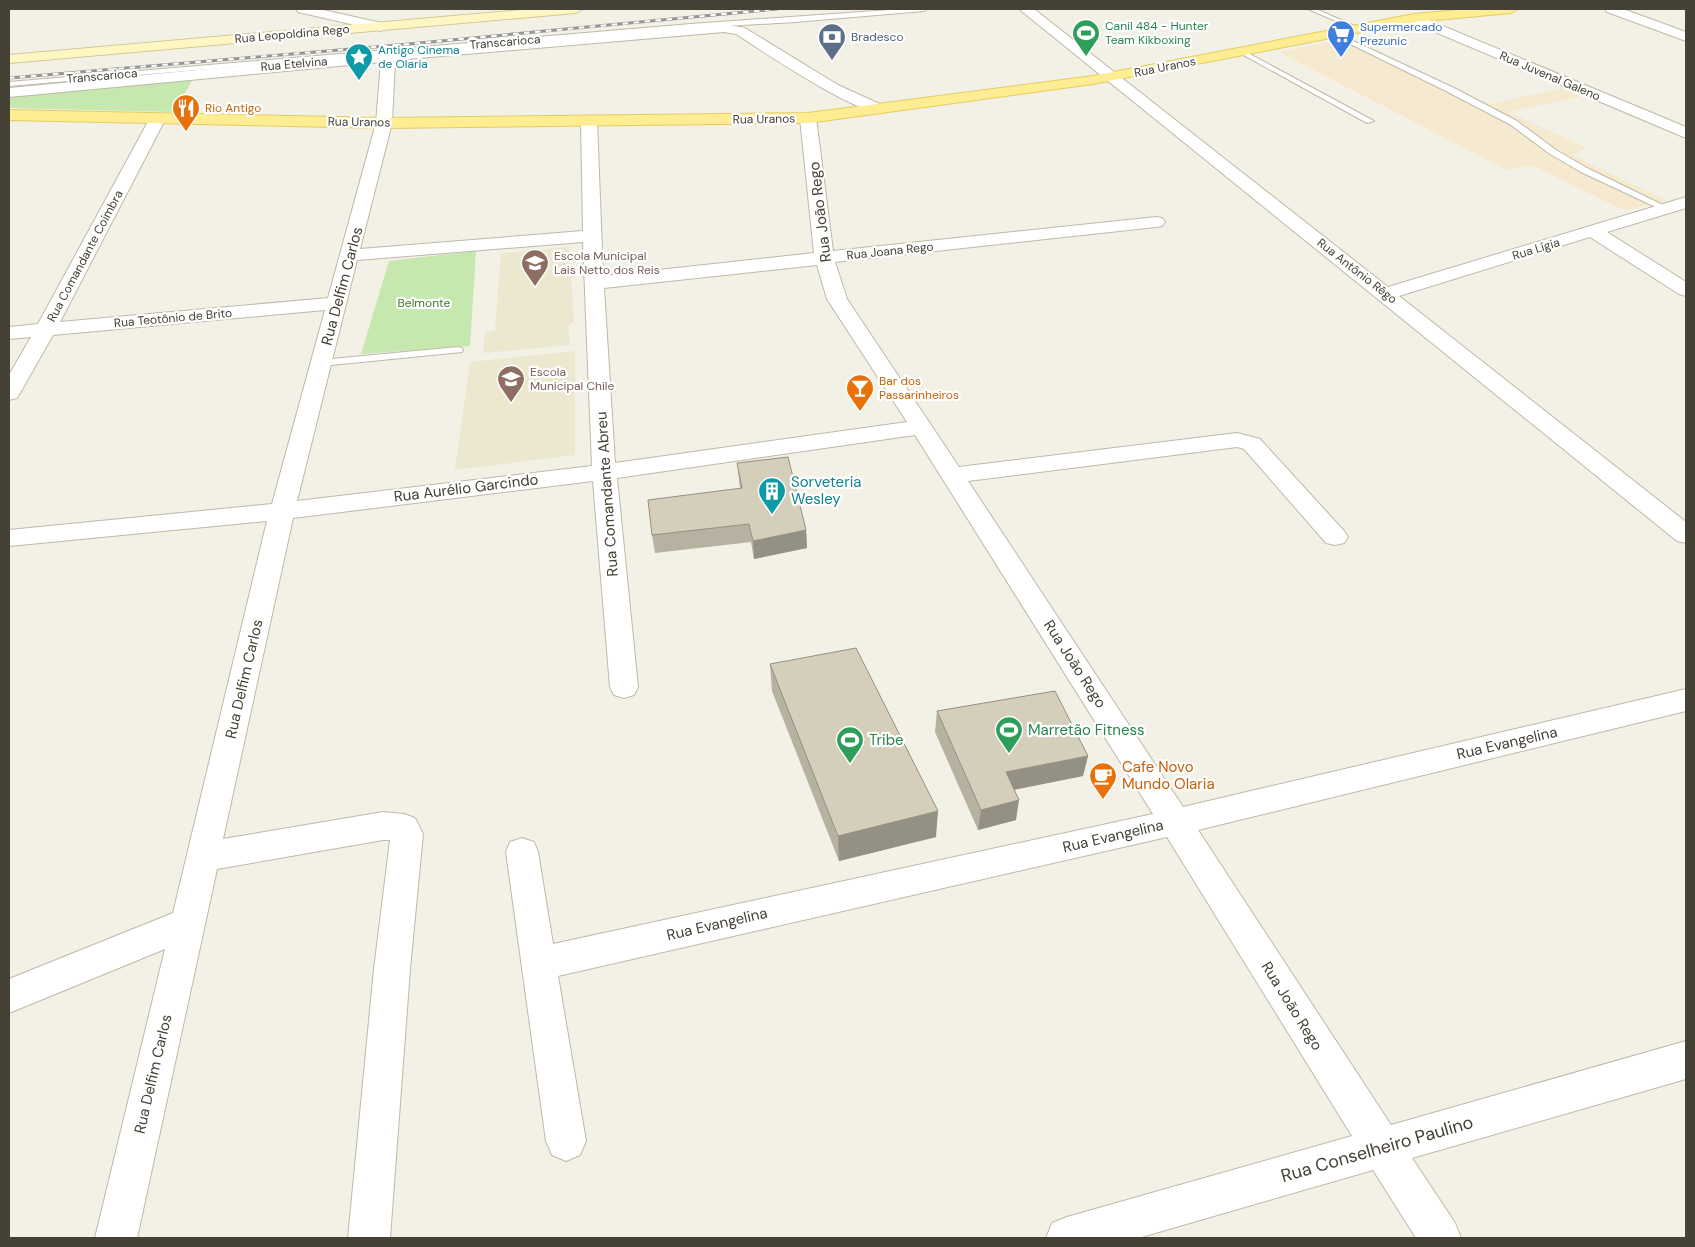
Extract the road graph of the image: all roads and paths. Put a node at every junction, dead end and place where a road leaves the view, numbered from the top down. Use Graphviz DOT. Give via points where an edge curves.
graph roads {
  1 [pos="303,9"];
  2 [pos="576,9"];
  3 [pos="842,9"];
  4 [pos="924,9"];
  5 [pos="1026,9"];
  6 [pos="1311,9"];
  7 [pos="1511,9"];
  8 [pos="1612,9"];
  9 [pos="1415,13"];
  10 [pos="703,25"];
  11 [pos="381,27"];
  12 [pos="1356,28"];
  13 [pos="1332,33"];
  14 [pos="1686,37"];
  15 [pos="1242,52"];
  16 [pos="388,56"];
  17 [pos="9,58"];
  18 [pos="1112,77"];
  19 [pos="9,84"];
  20 [pos="832,88"];
  21 [pos="9,92"];
  22 [pos="880,109"];
  23 [pos="10,115"];
  24 [pos="817,117"];
  25 [pos="158,118"];
  26 [pos="1370,121"];
  27 [pos="590,122"];
  28 [pos="384,123"];
  29 [pos="1686,133"];
  30 [pos="1686,202"];
  31 [pos="1664,208"];
  32 [pos="1156,222"];
  33 [pos="1594,232"];
  34 [pos="593,236"];
  35 [pos="350,255"];
  36 [pos="823,258"];
  37 [pos="594,283"];
  38 [pos="1686,290"];
  39 [pos="1386,294"];
  40 [pos="337,303"];
  41 [pos="46,330"];
  42 [pos="9,333"];
  43 [pos="458,350"];
  44 [pos="321,364"];
  45 [pos="9,393"];
  46 [pos="922,427"];
  47 [pos="604,472"];
  48 [pos="952,475"];
  49 [pos="282,511"];
  50 [pos="1686,535"];
  51 [pos="1335,537"];
  52 [pos="9,538"];
  53 [pos="624,687"];
  54 [pos="1686,700"];
  55 [pos="1176,822"];
  56 [pos="522,852"];
  57 [pos="203,857"];
  58 [pos="187,923"];
  59 [pos="538,964"];
  60 [pos="9,996"];
  61 [pos="1686,1060"];
  62 [pos="566,1142"];
  63 [pos="1382,1148"];
  64 [pos="116,1238"];
  65 [pos="369,1238"];
  66 [pos="1066,1238"];
  67 [pos="1440,1238"];
  1 -- 11 [label="street"];
  2 -- 11 [label="main road, Rua Leopoldina Rego"];
  3 -- 10 [label="lane, Transcarioca"];
  4 -- 10 [label="lane, Transcarioca"];
  5 -- 18 [label="street, Rua Antônio Rêgo"];
  6 -- 12 [label="lane"];
  7 -- 9 [label="main road, Rua Uranos" via="1432,16"];
  8 -- 14 [label="street"];
  9 -- 12 [label="main road, Rua Uranos"];
  9 -- 29 [label="street, Rua Juvenal Galeno"];
  10 -- 19 [label="lane, Transcarioca"];
  11 -- 17 [label="main road, Rua Leopoldina Rego"];
  12 -- 13 [label="main road, Rua Uranos"];
  13 -- 15 [label="main road, Rua Uranos"];
  13 -- 31 [label="lane" via="1514,123 1584,170"];
  15 -- 18 [label="main road, Rua Uranos"];
  15 -- 26 [label="lane"];
  16 -- 20 [label="street, Rua Etelvina" via="729,28 740,31"];
  16 -- 21 [label="street, Rua Etelvina"];
  16 -- 28 [label="street, Rua Delfim Carlos"];
  18 -- 22 [label="main road, Rua Uranos"];
  18 -- 39 [label="street, Rua Antônio Rêgo"];
  20 -- 22 [label="street"];
  20 -- 24 [label="street" via="832,101"];
  22 -- 24 [label="main road, Rua Uranos"];
  23 -- 25 [label="main road, Rua Uranos"];
  24 -- 27 [label="main road, Rua Uranos"];
  24 -- 36 [label="street, Rua João Rego"];
  25 -- 28 [label="main road, Rua Uranos"];
  25 -- 41 [label="street, Rua Comandante Coimbra"];
  27 -- 28 [label="main road, Rua Uranos"];
  27 -- 34 [label="street, Rua Comandante Abreu"];
  28 -- 35 [label="street, Rua Delfim Carlos"];
  30 -- 31 [label="street, Rua Lígia"];
  31 -- 33 [label="street, Rua Lígia"];
  32 -- 36 [label="street, Rua Joana Rego"];
  33 -- 38 [label="street"];
  33 -- 39 [label="street, Rua Lígia"];
  34 -- 35 [label="street"];
  34 -- 37 [label="street, Rua Comandante Abreu"];
  35 -- 40 [label="street, Rua Delfim Carlos"];
  36 -- 37 [label="street, Rua Joana Rego"];
  36 -- 46 [label="street, Rua João Rego" via="837,299"];
  37 -- 47 [label="street, Rua Comandante Abreu"];
  39 -- 50 [label="street, Rua Antônio Rêgo"];
  40 -- 41 [label="street, Rua Teotônio de Brito"];
  40 -- 44 [label="street, Rua Delfim Carlos"];
  41 -- 42 [label="street, Rua Teotônio de Brito"];
  41 -- 45 [label="street, Rua Comandante Coimbra"];
  43 -- 44 [label="lane"];
  44 -- 49 [label="street, Rua Delfim Carlos"];
  46 -- 47 [label="street, Rua Aurélio Garcindo"];
  46 -- 48 [label="street, Rua João Rego"];
  47 -- 49 [label="street, Rua Aurélio Garcindo"];
  47 -- 53 [label="street, Rua Comandante Abreu"];
  48 -- 51 [label="street" via="1246,441"];
  48 -- 55 [label="street, Rua João Rego"];
  49 -- 52 [label="street, Rua Aurélio Garcindo"];
  49 -- 57 [label="street, Rua Delfim Carlos"];
  54 -- 55 [label="street, Rua Evangelina"];
  55 -- 59 [label="street, Rua Evangelina"];
  55 -- 63 [label="street, Rua João Rego"];
  56 -- 59 [label="street"];
  57 -- 58 [label="street, Rua Delfim Carlos"];
  57 -- 65 [label="street" via="383,826 404,828 407,834"];
  58 -- 60 [label="street"];
  58 -- 64 [label="street, Rua Delfim Carlos"];
  59 -- 62 [label="street"];
  61 -- 63 [label="street, Rua Conselheiro Paulino"];
  63 -- 66 [label="street, Rua Conselheiro Paulino"];
  63 -- 67 [label="street, Rua João Rego"];
}
